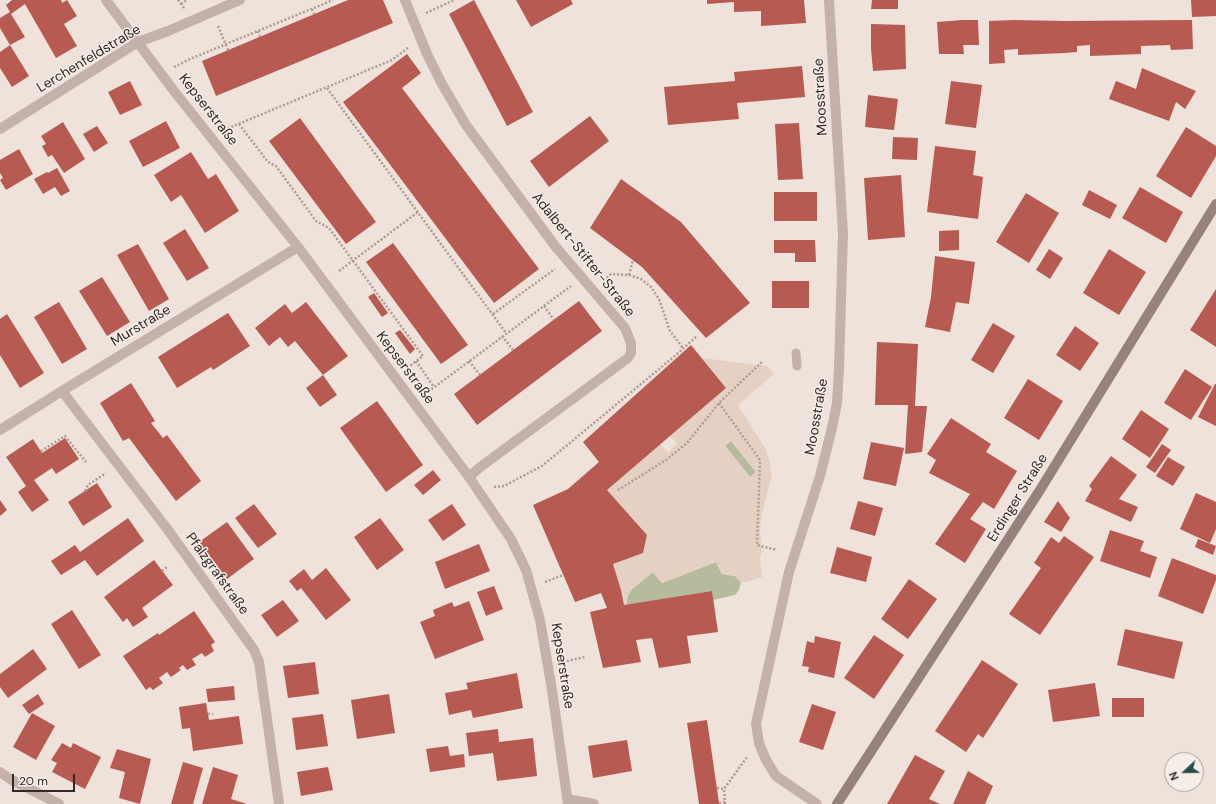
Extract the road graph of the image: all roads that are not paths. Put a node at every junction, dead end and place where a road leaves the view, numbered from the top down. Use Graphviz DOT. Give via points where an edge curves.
graph roads {
  1 [pos="106,0"];
  2 [pos="240,0"];
  3 [pos="405,0"];
  4 [pos="829,0"];
  5 [pos="138,42"];
  6 [pos="0,129"];
  7 [pos="1216,204"];
  8 [pos="298,247"];
  9 [pos="796,353"];
  10 [pos="797,366"];
  11 [pos="62,390"];
  12 [pos="0,430"];
  13 [pos="469,477"];
  14 [pos="0,772"];
  15 [pos="568,802"];
  16 [pos="59,804"];
  17 [pos="279,804"];
  18 [pos="594,804"];
  19 [pos="817,804"];
  20 [pos="837,804"];
  1 -- 5 [label="street, Kepserstraße"];
  2 -- 5 [label="street, Lerchenfeldstraße"];
  3 -- 13 [label="street, Adalbert-Stifter-Straße" via="427,54 466,125 567,261 625,328 631,343 628,358"];
  4 -- 19 [label="street, Moosstraße" via="843,233 837,403 820,476 789,572 756,724 759,743 776,776"];
  5 -- 6 [label="street, Lerchenfeldstraße"];
  5 -- 8 [label="street, Kepserstraße"];
  7 -- 20 [label="street, Erdinger Straße" via="1040,490"];
  8 -- 11 [label="street, Murstraße"];
  8 -- 13 [label="street, Kepserstraße"];
  9 -- 10 [label="lane"];
  11 -- 12 [label="street, Murstraße"];
  11 -- 17 [label="street, Pfalzgrafstraße" via="168,530 254,650 259,662"];
  13 -- 15 [label="street, Kepserstraße" via="511,539 533,590 552,690"];
  14 -- 16 [label="street"];
  15 -- 18 [label="street"];
}
